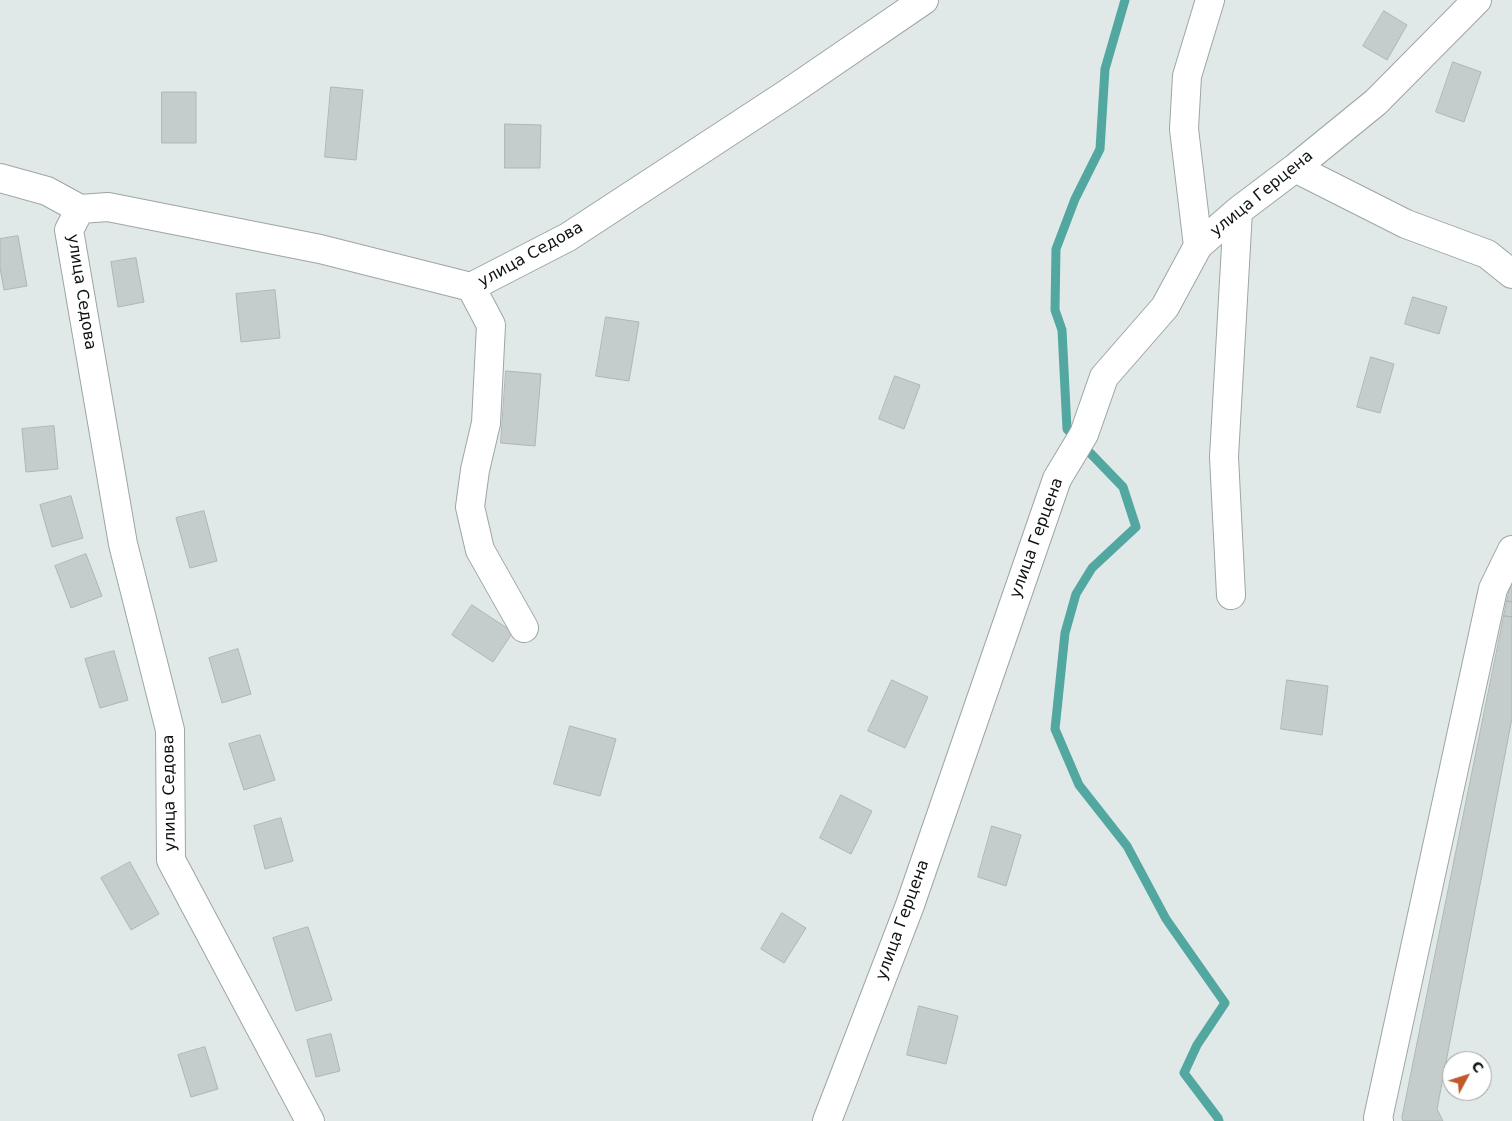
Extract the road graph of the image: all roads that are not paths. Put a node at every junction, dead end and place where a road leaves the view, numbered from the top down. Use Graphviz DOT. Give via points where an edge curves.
graph roads {
  1 [pos="924,0"];
  2 [pos="1210,0"];
  3 [pos="1477,0"];
  4 [pos="1296,168"];
  5 [pos="0,178"];
  6 [pos="80,210"];
  7 [pos="1238,211"];
  8 [pos="1198,246"];
  9 [pos="1512,274"];
  10 [pos="471,288"];
  11 [pos="1512,550"];
  12 [pos="1231,595"];
  13 [pos="524,628"];
  14 [pos="310,1121"];
  15 [pos="827,1121"];
  16 [pos="1379,1121"];
  1 -- 10 [label="street, улица Седова" via="568,236"];
  2 -- 8 [label="street" via="1187,76 1184,129"];
  3 -- 4 [label="street, улица Герцена" via="1376,102"];
  4 -- 7 [label="street, улица Герцена"];
  4 -- 9 [label="street" via="1406,224 1487,254"];
  5 -- 6 [label="street" via="47,190"];
  6 -- 10 [label="street, улица Седова" via="108,207 320,249"];
  6 -- 14 [label="street, улица Седова" via="69,230 122,534 170,730 171,860"];
  7 -- 8 [label="street, улица Герцена"];
  7 -- 12 [label="street" via="1224,457"];
  8 -- 15 [label="street, улица Герцена" via="1165,307 1104,376 1078,443 1057,479 910,905"];
  10 -- 13 [label="street" via="491,325 486,423 470,507 480,550"];
  11 -- 16 [label="street" via="1493,589"];
}
